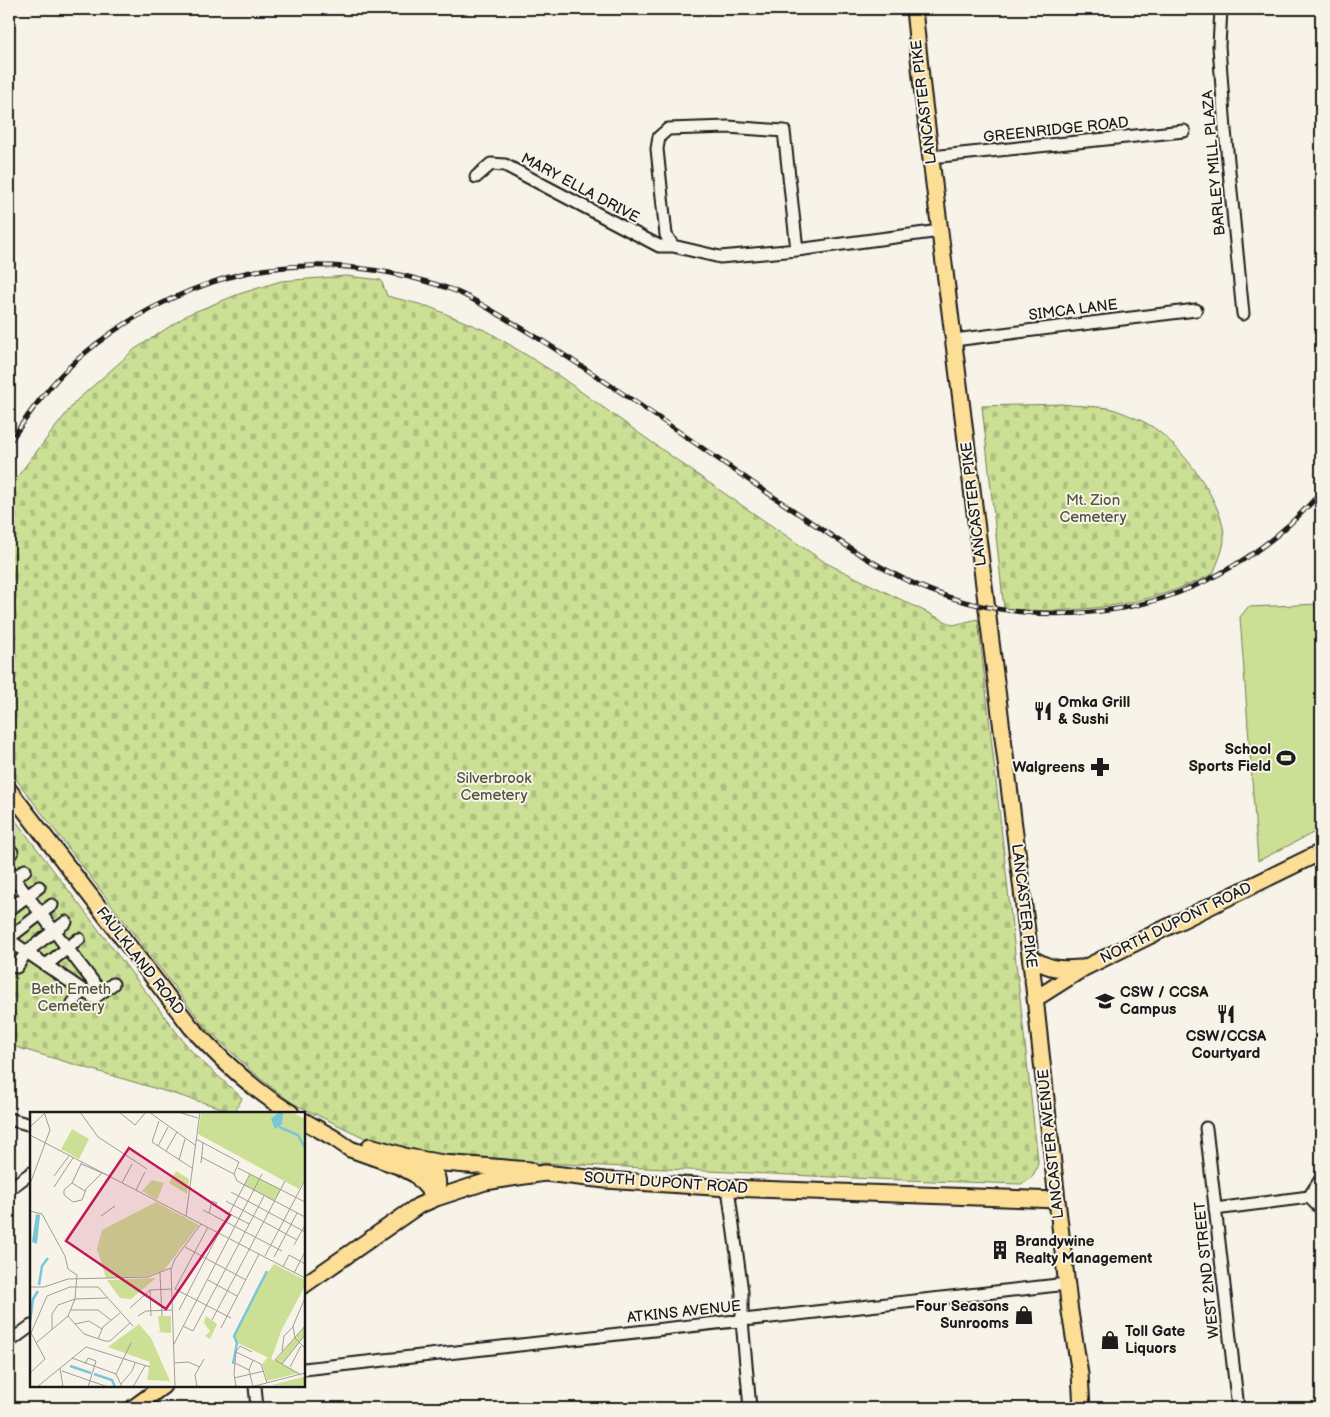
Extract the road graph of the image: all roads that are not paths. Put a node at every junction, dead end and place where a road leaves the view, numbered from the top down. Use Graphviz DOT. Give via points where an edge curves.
graph roads {
  1 [pos="914,9"];
  2 [pos="1221,9"];
  3 [pos="1184,131"];
  4 [pos="931,157"];
  5 [pos="476,177"];
  6 [pos="940,231"];
  7 [pos="673,246"];
  8 [pos="797,250"];
  9 [pos="1196,310"];
  10 [pos="1243,314"];
  11 [pos="954,340"];
  12 [pos="9,790"];
  13 [pos="1321,852"];
  14 [pos="25,870"];
  15 [pos="10,877"];
  16 [pos="38,887"];
  17 [pos="27,896"];
  18 [pos="52,905"];
  19 [pos="9,910"];
  20 [pos="41,913"];
  21 [pos="66,922"];
  22 [pos="54,931"];
  23 [pos="9,939"];
  24 [pos="79,939"];
  25 [pos="67,948"];
  26 [pos="26,952"];
  27 [pos="1031,958"];
  28 [pos="46,965"];
  29 [pos="81,966"];
  30 [pos="17,967"];
  31 [pos="1084,968"];
  32 [pos="65,978"];
  33 [pos="113,984"];
  34 [pos="82,990"];
  35 [pos="101,992"];
  36 [pos="1035,999"];
  37 [pos="73,1003"];
  38 [pos="289,1112"];
  39 [pos="9,1119"];
  40 [pos="30,1125"];
  41 [pos="306,1125"];
  42 [pos="1206,1128"];
  43 [pos="334,1138"];
  44 [pos="402,1156"];
  45 [pos="546,1173"];
  46 [pos="30,1174"];
  47 [pos="1321,1179"];
  48 [pos="728,1188"];
  49 [pos="9,1189"];
  50 [pos="1309,1197"];
  51 [pos="436,1198"];
  52 [pos="1057,1200"];
  53 [pos="1216,1209"];
  54 [pos="1321,1209"];
  55 [pos="305,1284"];
  56 [pos="1067,1284"];
  57 [pos="742,1321"];
  58 [pos="30,1327"];
  59 [pos="9,1342"];
  60 [pos="305,1369"];
  61 [pos="162,1387"];
  62 [pos="255,1387"];
  63 [pos="133,1408"];
  64 [pos="257,1408"];
  65 [pos="750,1408"];
  66 [pos="1082,1408"];
  67 [pos="1238,1408"];
  1 -- 4 [label="main road, LANCASTER PIKE"];
  2 -- 10 [label="street, BARLEY MILL PLAZA" via="1219,46 1225,130"];
  3 -- 4 [label="street, GREENRIDGE ROAD"];
  4 -- 6 [label="main road, LANCASTER PIKE"];
  5 -- 7 [label="street, MARY ELLA DRIVE" via="491,164 505,165 659,246"];
  6 -- 8 [label="street, MARY ELLA DRIVE"];
  6 -- 11 [label="main road, LANCASTER PIKE"];
  7 -- 8 [label="street, MARY ELLA DRIVE" via="720,257"];
  7 -- 8 [label="street, MARY ELLA DRIVE" via="666,235 657,148 659,137 668,128 728,127 784,131"];
  9 -- 11 [label="street, SIMCA LANE"];
  11 -- 27 [label="main road, LANCASTER PIKE"];
  12 -- 38 [label="main road, FAULKLAND ROAD" via="191,1026 247,1082"];
  13 -- 31 [label="main road, NORTH DUPONT ROAD"];
  14 -- 15 [label="street"];
  15 -- 17 [label="street"];
  16 -- 17 [label="street"];
  17 -- 19 [label="street"];
  17 -- 20 [label="street"];
  18 -- 20 [label="street"];
  20 -- 22 [label="street"];
  20 -- 23 [label="street"];
  21 -- 22 [label="street"];
  22 -- 25 [label="street"];
  22 -- 26 [label="street"];
  23 -- 26 [label="street"];
  24 -- 25 [label="street"];
  25 -- 28 [label="street"];
  25 -- 29 [label="street"];
  26 -- 28 [label="street"];
  26 -- 30 [label="street"];
  27 -- 31 [label="main road" via="1051,968"];
  27 -- 36 [label="main road, LANCASTER PIKE"];
  28 -- 32 [label="street"];
  29 -- 32 [label="street"];
  29 -- 35 [label="street"];
  31 -- 36 [label="main road, NORTH DUPONT ROAD"];
  32 -- 34 [label="street"];
  33 -- 35 [label="street"];
  34 -- 35 [label="street" via="94,998"];
  34 -- 37 [label="street"];
  36 -- 52 [label="main road, LANCASTER AVENUE"];
  39 -- 40 [label="street"];
  41 -- 43 [label="main road"];
  42 -- 53 [label="street, WEST 2ND STREET"];
  43 -- 44 [label="main road" via="356,1141"];
  43 -- 51 [label="main road" via="350,1149 416,1175"];
  44 -- 45 [label="main road"];
  44 -- 51 [label="main road" via="415,1160 436,1175"];
  45 -- 48 [label="main road, SOUTH DUPONT ROAD"];
  45 -- 51 [label="main road, SOUTH DUPONT ROAD" via="485,1182"];
  46 -- 49 [label="street"];
  47 -- 50 [label="street"];
  48 -- 52 [label="main road, SOUTH DUPONT ROAD"];
  48 -- 57 [label="street" via="742,1292"];
  50 -- 53 [label="street"];
  50 -- 54 [label="street"];
  51 -- 55 [label="main road, SOUTH DUPONT ROAD" via="411,1211"];
  52 -- 56 [label="main road, LANCASTER AVENUE"];
  53 -- 67 [label="street, WEST 2ND STREET"];
  56 -- 57 [label="street, ATKINS AVENUE"];
  56 -- 66 [label="main road, LANCASTER AVENUE"];
  57 -- 60 [label="street, ATKINS AVENUE"];
  57 -- 65 [label="street"];
  58 -- 59 [label="street"];
  61 -- 63 [label="main road"];
  62 -- 64 [label="street"];
}
